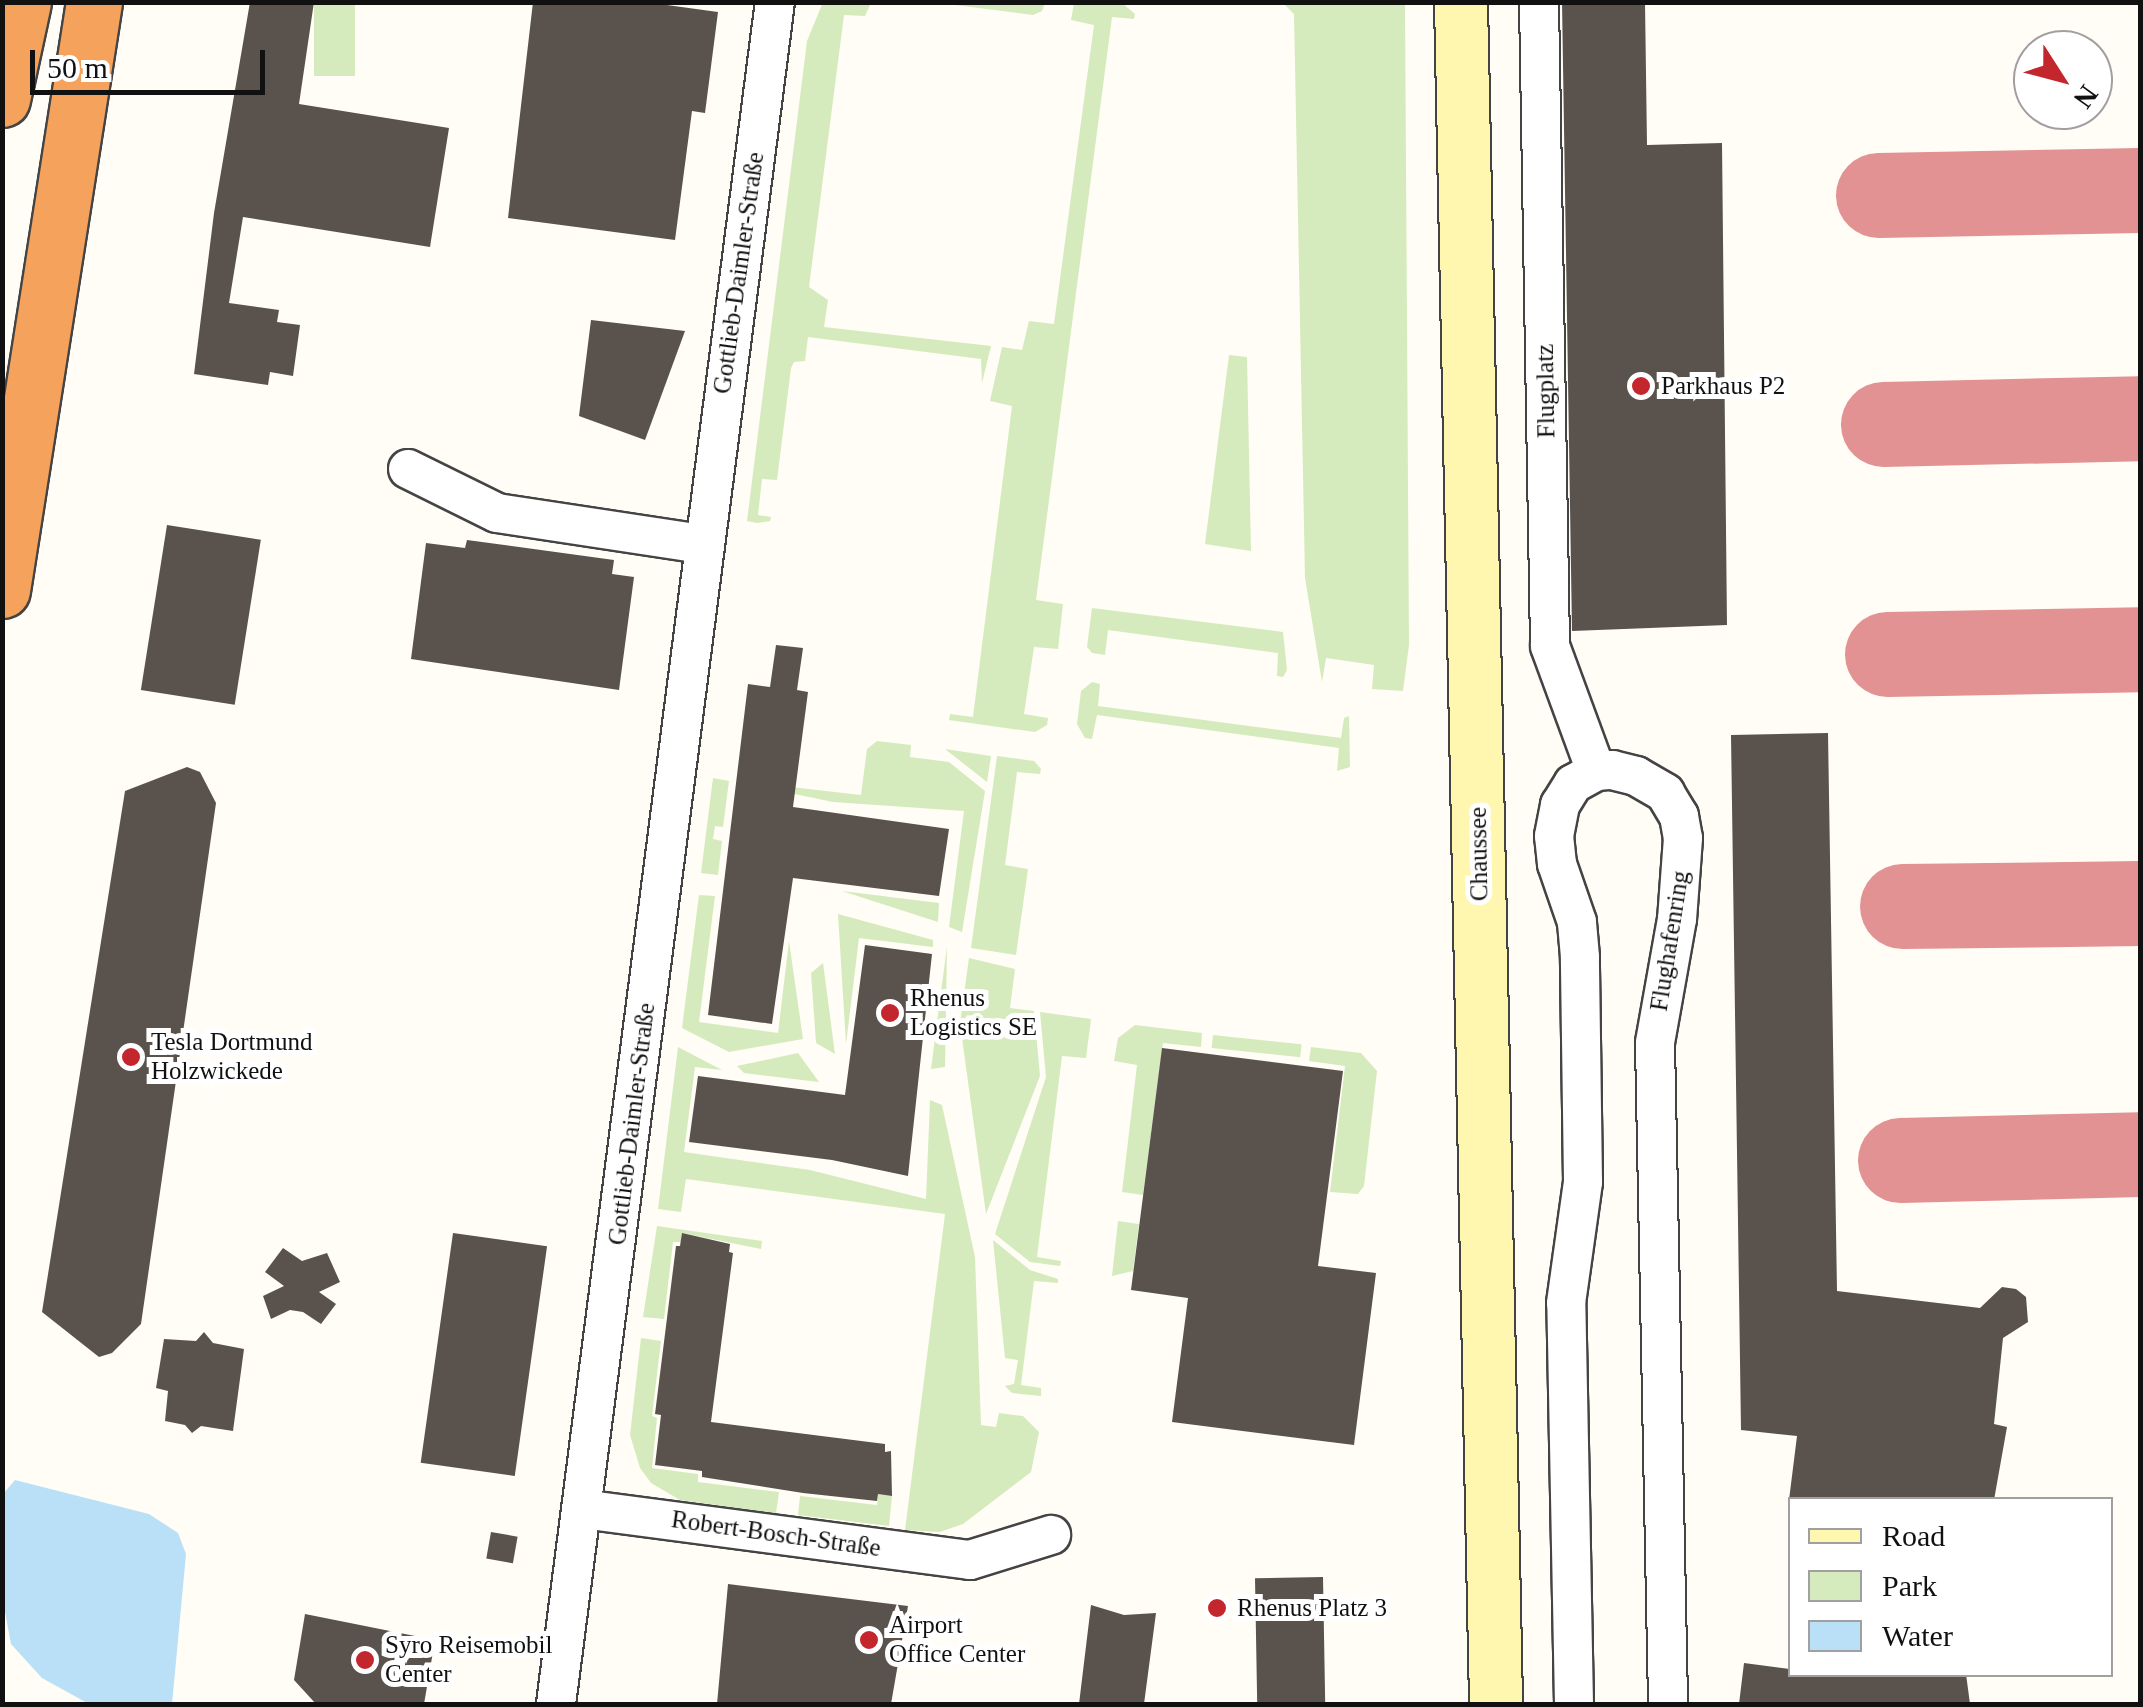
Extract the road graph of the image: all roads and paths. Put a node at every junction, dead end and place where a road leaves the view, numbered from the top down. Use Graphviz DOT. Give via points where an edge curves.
graph roads {
  1 [pos="23,2"];
  2 [pos="94,2"];
  3 [pos="775,2"];
  4 [pos="1461,2"];
  5 [pos="1539,2"];
  6 [pos="2,99"];
  7 [pos="408,469"];
  8 [pos="702,544"];
  9 [pos="2,590"];
  10 [pos="1596,772"];
  11 [pos="582,1508"];
  12 [pos="1051,1535"];
  13 [pos="556,1704"];
  14 [pos="1496,1704"];
  15 [pos="1574,1704"];
  16 [pos="1668,1704"];
  1 -- 6 [label="highway"];
  2 -- 9 [label="highway"];
  3 -- 8 [label="street, Gottlieb-Daimler-Straße"];
  4 -- 14 [label="main road, Chaussee"];
  5 -- 10 [label="street, Flugplatz" via="1550,646"];
  7 -- 8 [label="street" via="497,513"];
  8 -- 11 [label="street, Gottlieb-Daimler-Straße"];
  10 -- 15 [label="street" via="1564,796 1554,836 1580,957 1582,1182 1566,1303"];
  10 -- 16 [label="street, Flughafenring" via="1624,771 1665,793 1683,838 1677,919 1655,1043"];
  11 -- 12 [label="street, Robert-Bosch-Straße" via="970,1560"];
  11 -- 13 [label="street, Gottlieb-Daimler-Straße"];
}
